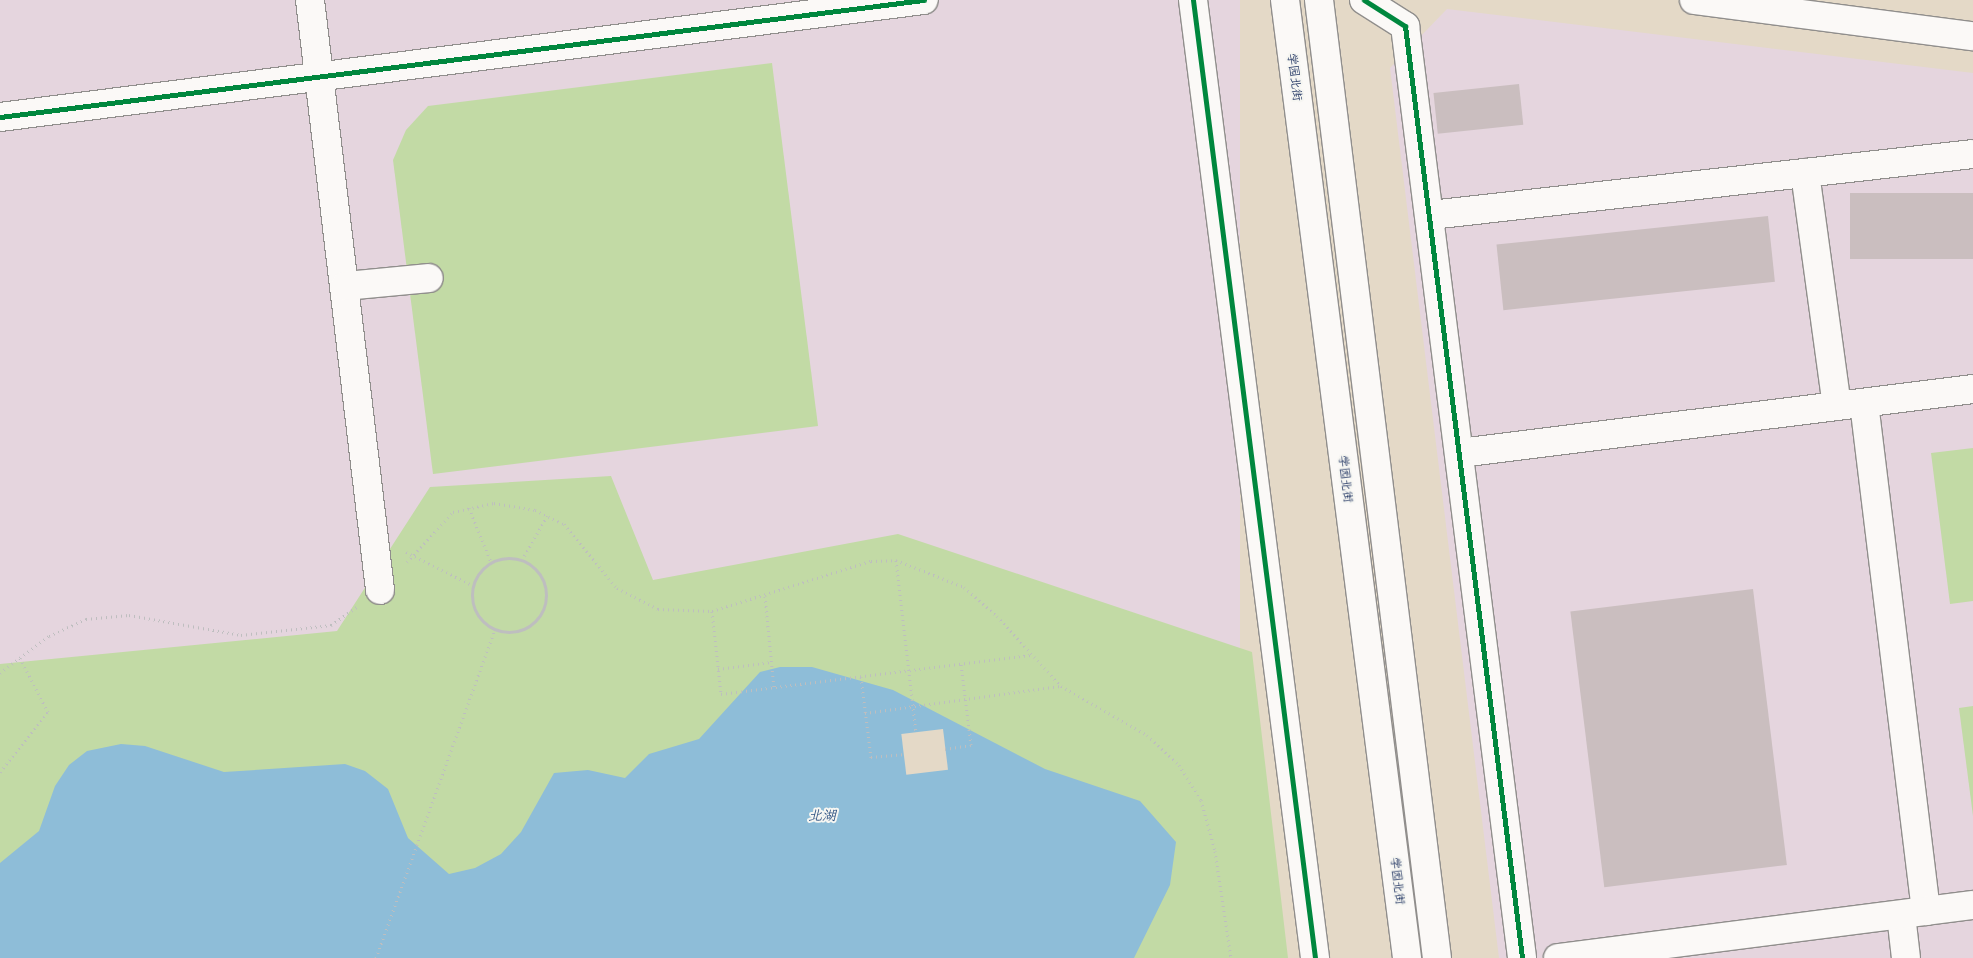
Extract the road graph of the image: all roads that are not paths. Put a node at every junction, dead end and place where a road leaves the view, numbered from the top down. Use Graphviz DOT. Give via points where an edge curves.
graph roads {
  1 [pos="310,0"];
  2 [pos="924,0"];
  3 [pos="1193,0"];
  4 [pos="1285,0"];
  5 [pos="1319,0"];
  6 [pos="1364,0"];
  7 [pos="1694,0"];
  8 [pos="807,7"];
  9 [pos="1973,36"];
  10 [pos="319,76"];
  11 [pos="0,117"];
  12 [pos="1973,154"];
  13 [pos="1805,173"];
  14 [pos="1431,215"];
  15 [pos="429,278"];
  16 [pos="345,286"];
  17 [pos="1973,389"];
  18 [pos="1864,403"];
  19 [pos="1836,406"];
  20 [pos="1460,453"];
  21 [pos="380,590"];
  22 [pos="1973,906"];
  23 [pos="1914,913"];
  24 [pos="1315,958"];
  25 [pos="1408,958"];
  26 [pos="1438,958"];
  27 [pos="1522,958"];
  28 [pos="1558,958"];
  29 [pos="1906,958"];
  1 -- 10 [label="street"];
  2 -- 8 [label="street"];
  3 -- 24 [label="street"];
  4 -- 25 [label="street, 学园北街"];
  5 -- 26 [label="street"];
  6 -- 14 [label="street" via="1405,26"];
  7 -- 9 [label="street"];
  8 -- 10 [label="street"];
  10 -- 11 [label="street"];
  10 -- 16 [label="street"];
  12 -- 13 [label="street"];
  13 -- 14 [label="street"];
  13 -- 19 [label="street"];
  14 -- 20 [label="street"];
  15 -- 16 [label="street"];
  16 -- 21 [label="street"];
  17 -- 18 [label="street"];
  18 -- 19 [label="street"];
  18 -- 23 [label="street"];
  19 -- 20 [label="street"];
  20 -- 27 [label="street"];
  22 -- 23 [label="street"];
  23 -- 28 [label="street"];
  23 -- 29 [label="street"];
}
